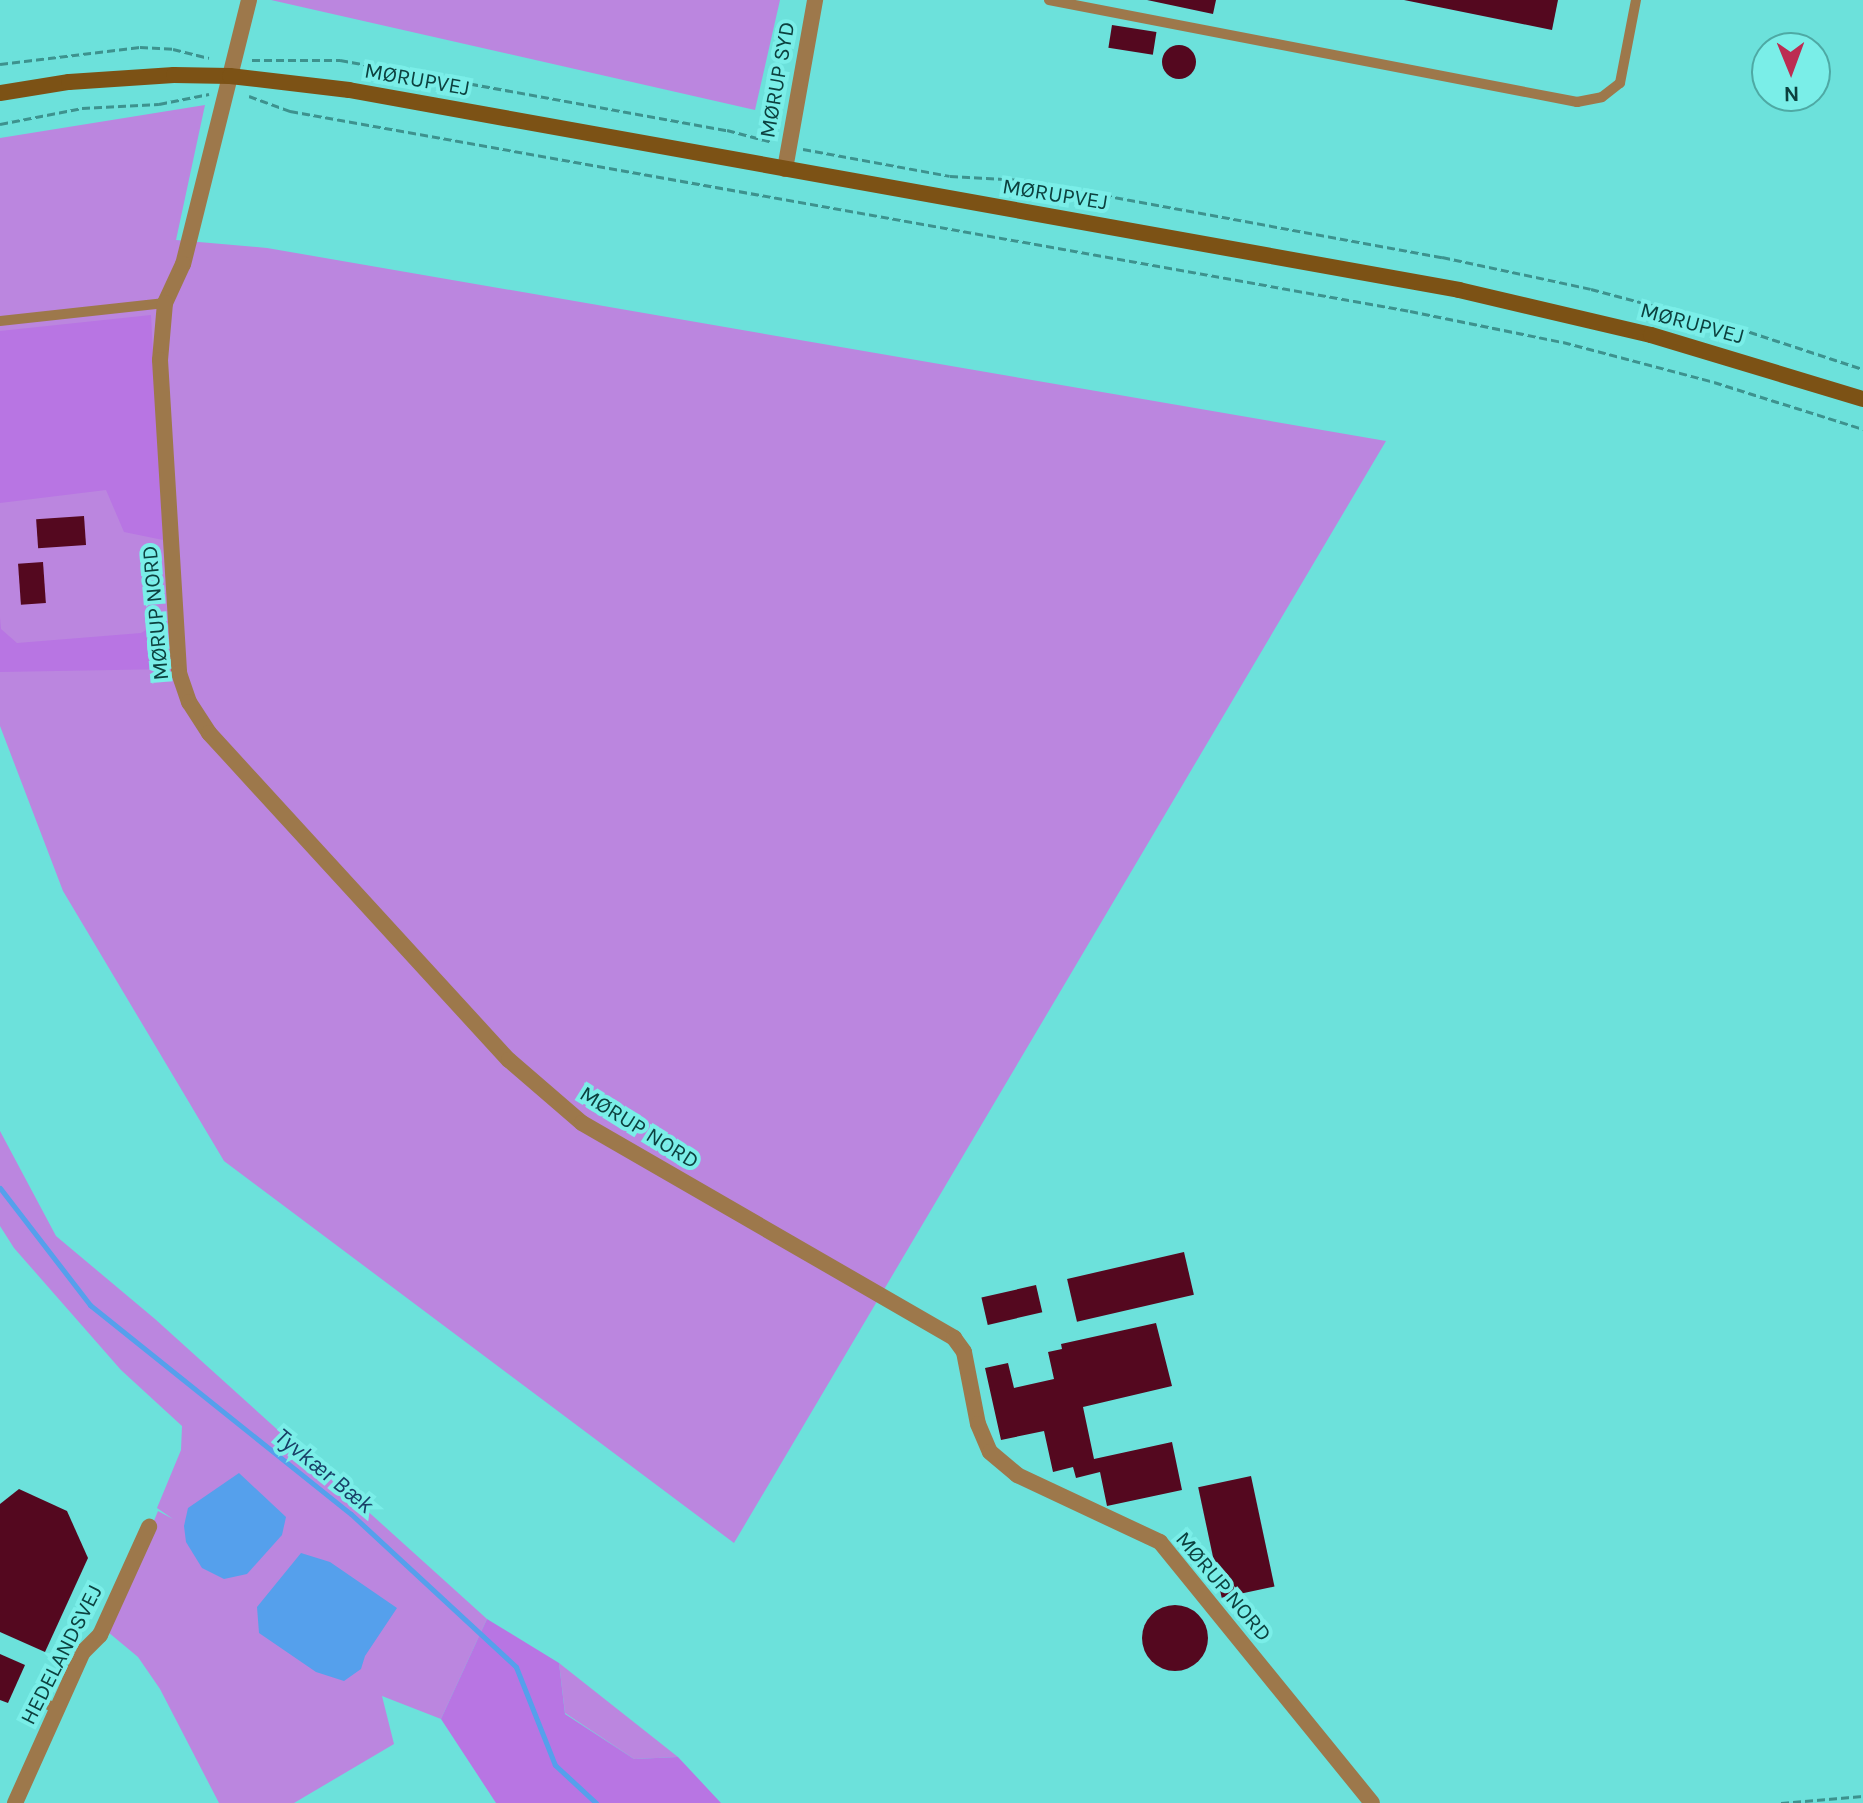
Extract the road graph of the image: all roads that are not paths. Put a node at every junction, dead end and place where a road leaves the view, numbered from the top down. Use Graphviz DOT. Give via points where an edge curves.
graph roads {
  1 [pos="249,0"];
  2 [pos="815,0"];
  3 [pos="1049,0"];
  4 [pos="1636,0"];
  5 [pos="232,68"];
  6 [pos="0,93"];
  7 [pos="785,169"];
  8 [pos="165,303"];
  9 [pos="0,321"];
  10 [pos="1863,399"];
  11 [pos="149,1527"];
  12 [pos="41,1701"];
  13 [pos="57,1709"];
  14 [pos="15,1803"];
  15 [pos="1372,1803"];
  1 -- 5 [label="street"];
  2 -- 7 [label="street, MØRUP SYD"];
  3 -- 4 [label="lane" via="1577,102 1602,97 1620,83"];
  5 -- 6 [label="street, MØRUPVEJ"];
  5 -- 7 [label="street, MØRUPVEJ"];
  5 -- 8 [label="street, MØRUP NORD" via="183,264"];
  7 -- 10 [label="street, MØRUPVEJ" via="1529,305 1676,342"];
  8 -- 9 [label="lane"];
  8 -- 15 [label="street, MØRUP NORD" via="160,360 179,673 189,702 209,733 509,1060 582,1123 954,1338 964,1352 978,1424 990,1452 1017,1475 1160,1542"];
  11 -- 13 [label="street, HEDELANDSVEJ" via="100,1635 83,1652"];
  12 -- 13 [label="lane"];
  13 -- 14 [label="street, HEDELANDSVEJ"];
}
